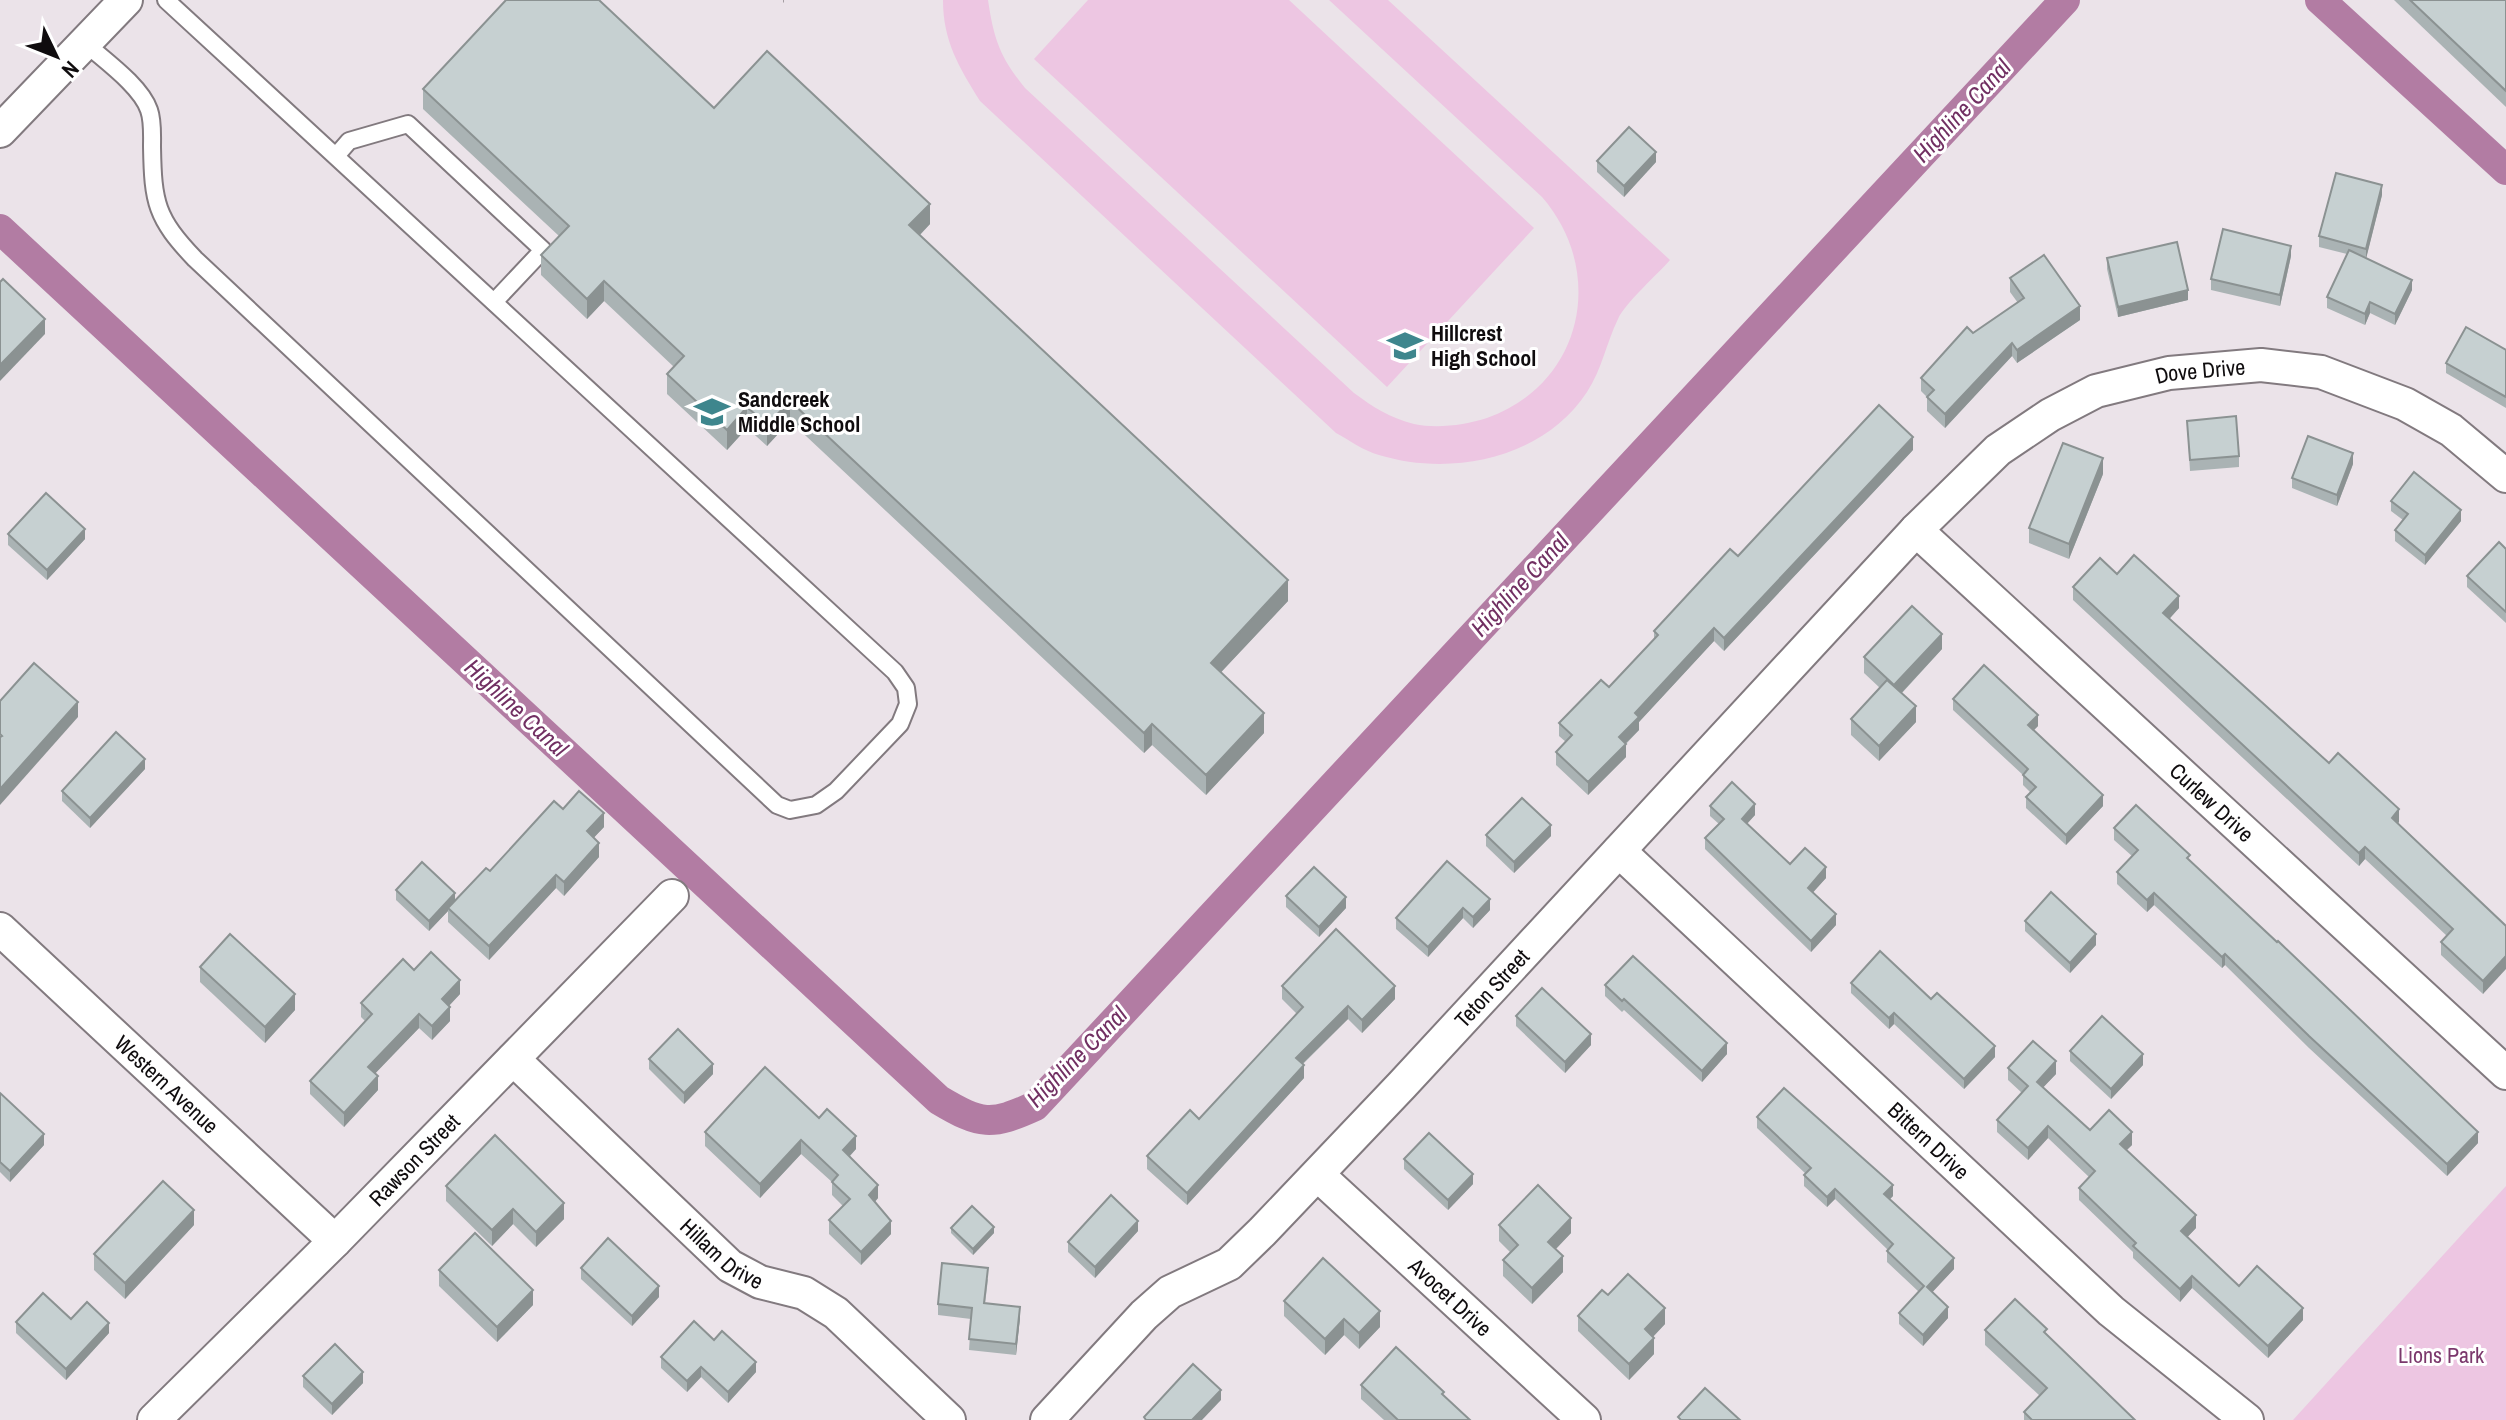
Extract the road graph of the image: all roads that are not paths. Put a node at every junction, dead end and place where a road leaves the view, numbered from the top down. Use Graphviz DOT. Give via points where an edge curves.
graph roads {
  1 [pos="126,0"];
  2 [pos="166,0"];
  3 [pos="85,43"];
  4 [pos="0,131"];
  5 [pos="336,156"];
  6 [pos="494,302"];
  7 [pos="2506,476"];
  8 [pos="1916,530"];
  9 [pos="1619,851"];
  10 [pos="672,896"];
  11 [pos="0,929"];
  12 [pos="513,1059"];
  13 [pos="2506,1073"];
  14 [pos="1318,1175"];
  15 [pos="335,1241"];
  16 [pos="2240,1418"];
  17 [pos="154,1420"];
  18 [pos="949,1420"];
  19 [pos="1047,1420"];
  20 [pos="1584,1420"];
  1 -- 3 [label="street"];
  2 -- 5 [label="lane"];
  3 -- 4 [label="street"];
  3 -- 6 [label="lane" via="142,95 151,112 153,194 175,238 777,805 790,810 816,805 900,724 908,704 906,688 895,672"];
  5 -- 6 [label="lane"];
  5 -- 6 [label="lane" via="349,141 408,124 543,250"];
  7 -- 8 [label="street, Dove Drive" via="2451,430 2405,404 2321,372 2261,365 2169,373 2096,391 2050,415 1998,450"];
  8 -- 9 [label="street, Teton Street"];
  8 -- 13 [label="street, Curlew Drive"];
  9 -- 14 [label="street, Teton Street"];
  9 -- 16 [label="street, Bittern Drive" via="2111,1311"];
  10 -- 12 [label="street, Rawson Street"];
  11 -- 15 [label="street, Western Avenue"];
  12 -- 15 [label="street, Rawson Street"];
  12 -- 18 [label="street, Hillam Drive" via="730,1266 760,1282 804,1293 836,1313"];
  14 -- 19 [label="street, Teton Street" via="1229,1264 1170,1292 1144,1315"];
  14 -- 20 [label="street, Avocet Drive"];
  15 -- 17 [label="street, Rawson Street"];
}
